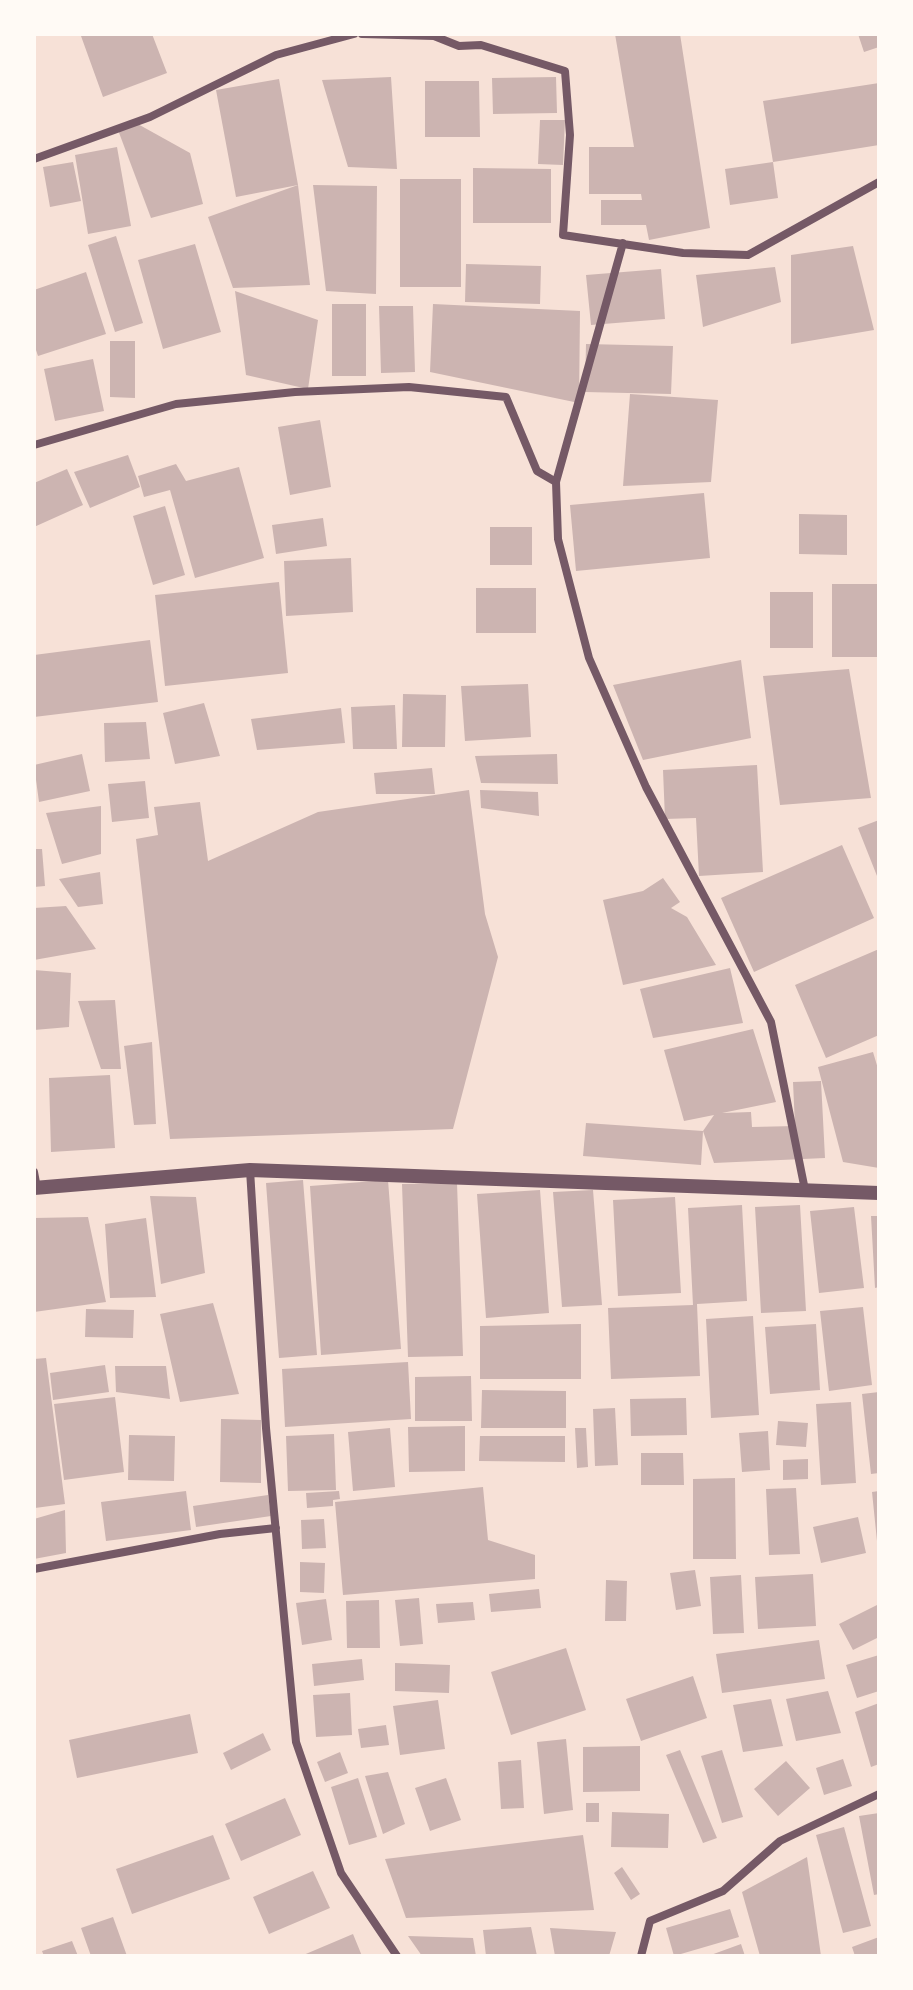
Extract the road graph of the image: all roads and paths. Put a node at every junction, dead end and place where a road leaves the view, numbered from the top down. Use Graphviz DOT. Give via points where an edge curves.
graph roads {
  1 [pos="354,34"];
  2 [pos="362,34"];
  3 [pos="34,159"];
  4 [pos="879,182"];
  5 [pos="623,243"];
  6 [pos="34,445"];
  7 [pos="556,482"];
  8 [pos="250,1170"];
  9 [pos="34,1172"];
  10 [pos="36,1188"];
  11 [pos="805,1190"];
  12 [pos="879,1193"];
  13 [pos="276,1528"];
  14 [pos="34,1569"];
  15 [pos="879,1794"];
  16 [pos="397,1956"];
  17 [pos="641,1956"];
  1 -- 3 [label="street" via="276,55 150,117"];
  2 -- 5 [label="street" via="434,36 565,71 570,135 563,235"];
  4 -- 5 [label="street" via="748,255 683,253"];
  5 -- 7 [label="street"];
  6 -- 7 [label="street" via="176,404 409,387 506,397 537,471"];
  7 -- 11 [label="street" via="558,539 589,658 646,787 771,1022"];
  8 -- 10 [label="street"];
  8 -- 11 [label="street"];
  8 -- 13 [label="street"];
  9 -- 10 [label="street"];
  11 -- 12 [label="street"];
  13 -- 14 [label="street"];
  13 -- 16 [label="street" via="296,1742 341,1873"];
  15 -- 17 [label="street" via="780,1841 723,1891 650,1921"];
}
